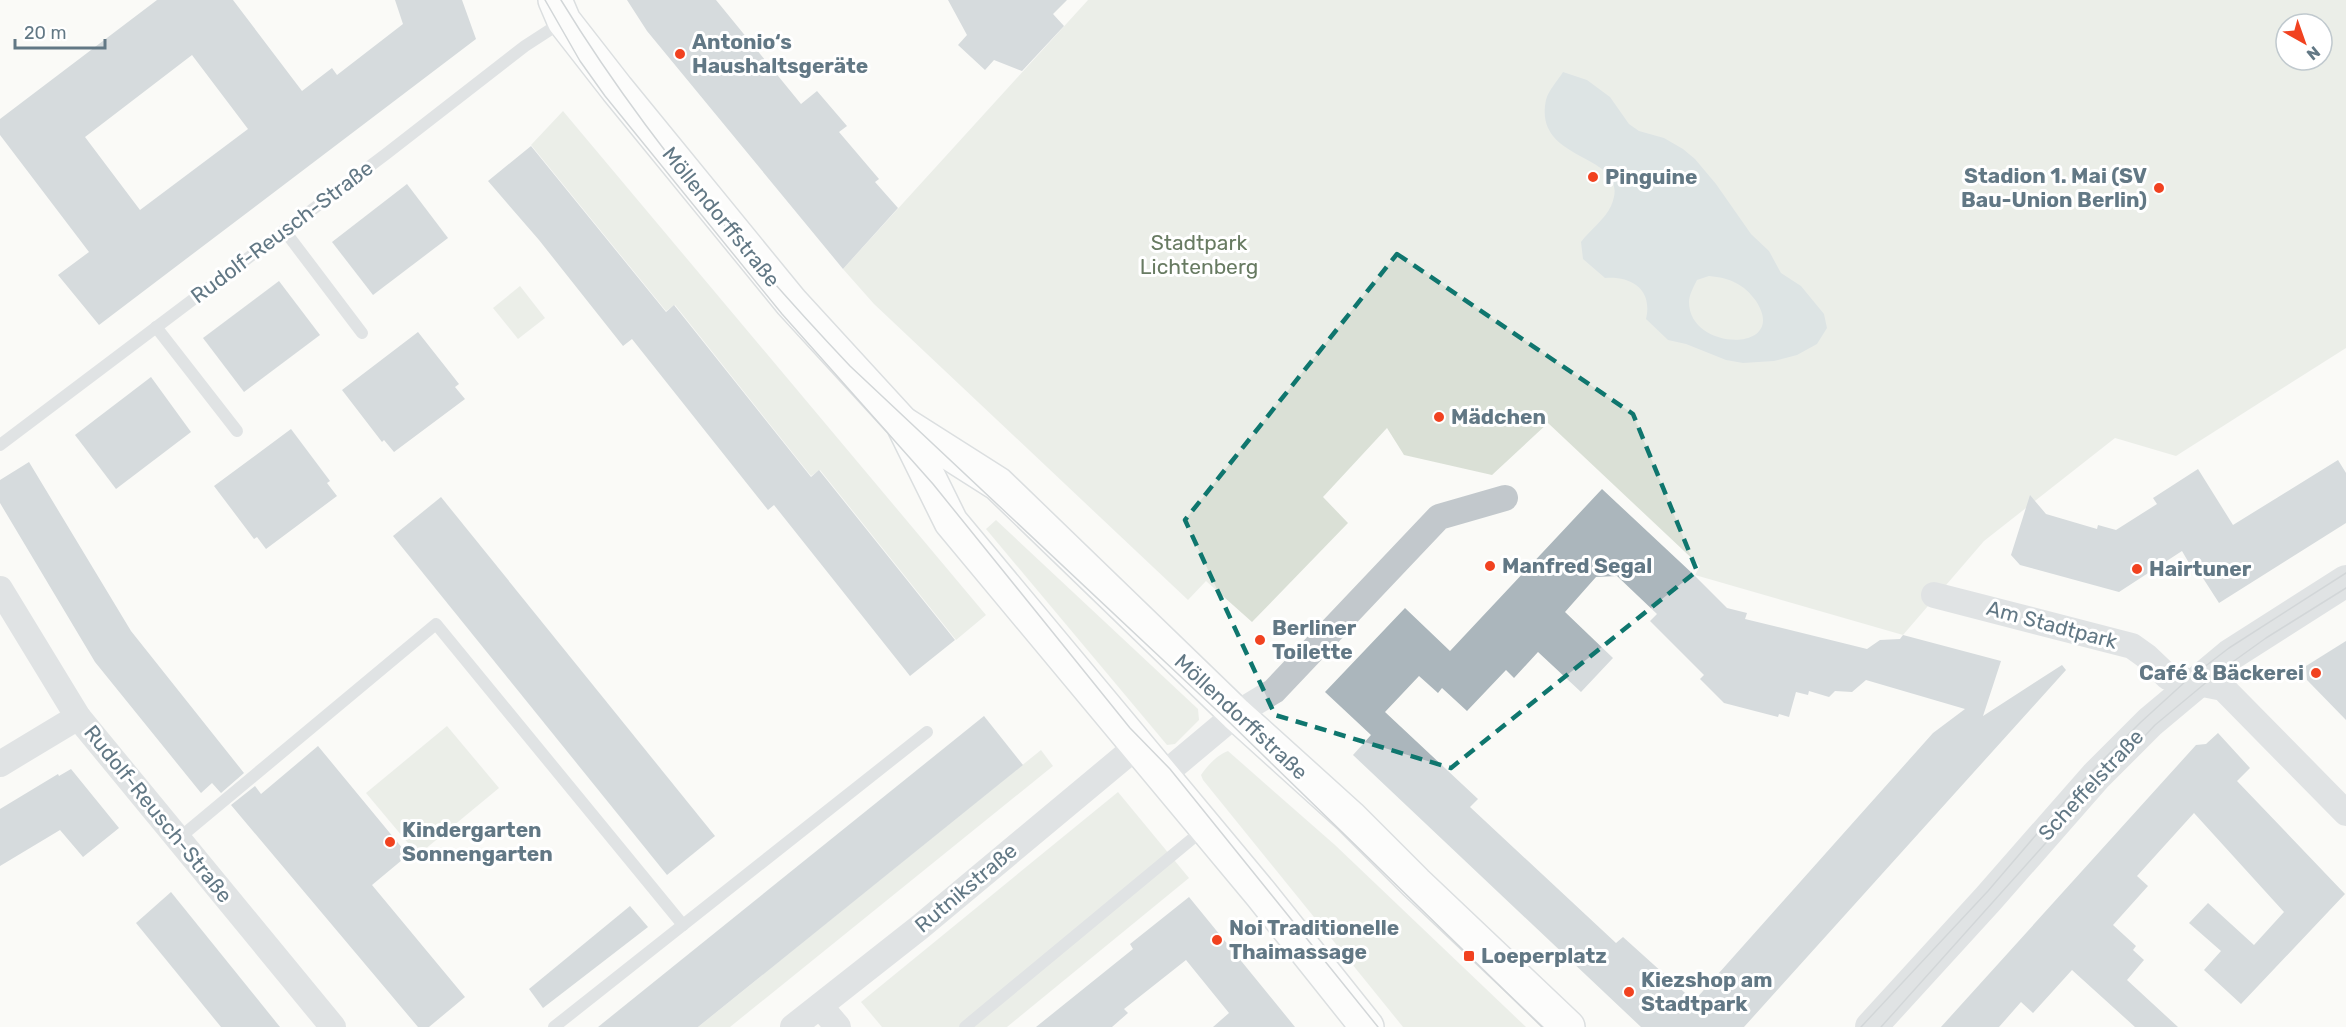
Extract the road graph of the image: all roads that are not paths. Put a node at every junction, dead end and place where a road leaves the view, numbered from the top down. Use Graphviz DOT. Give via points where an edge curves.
graph roads {
  1 [pos="560,10"];
  2 [pos="284,230"];
  3 [pos="156,327"];
  4 [pos="362,333"];
  5 [pos="902,423"];
  6 [pos="237,430"];
  7 [pos="0,444"];
  8 [pos="1505,498"];
  9 [pos="2346,581"];
  10 [pos="0,589"];
  11 [pos="1934,595"];
  12 [pos="2196,683"];
  13 [pos="1236,714"];
  14 [pos="78,717"];
  15 [pos="927,732"];
  16 [pos="1137,746"];
  17 [pos="0,764"];
  18 [pos="1162,776"];
  19 [pos="2346,813"];
  20 [pos="1205,828"];
  21 [pos="178,839"];
  22 [pos="683,926"];
  23 [pos="820,1006"];
  24 [pos="333,1027"];
  25 [pos="554,1027"];
  26 [pos="793,1027"];
  27 [pos="838,1027"];
  28 [pos="965,1027"];
  29 [pos="1367,1027"];
  30 [pos="1568,1027"];
  31 [pos="1870,1027"];
  1 -- 2 [label="lane, Rudolf-Reusch-Straße" via="525,46 470,90"];
  1 -- 5 [label="main road, Möllendorffstraße" via="617,89 791,302"];
  2 -- 3 [label="lane, Rudolf-Reusch-Straße"];
  2 -- 4 [label="lane"];
  3 -- 6 [label="lane"];
  3 -- 7 [label="lane, Rudolf-Reusch-Straße"];
  5 -- 13 [label="main road, Möllendorffstraße" via="998,483"];
  5 -- 16 [label="main road, Möllendorffstraße" via="951,522"];
  8 -- 13 [label="street" via="1439,518 1274,691"];
  9 -- 12 [label="street, Scheffelstraße" via="2230,655"];
  10 -- 14 [label="street, Rudolf-Reusch-Straße"];
  11 -- 12 [label="street, Am Stadtpark" via="2132,646 2168,676"];
  12 -- 19 [label="street, Am Stadtpark" via="2223,688"];
  12 -- 31 [label="street, Scheffelstraße" via="2096,776"];
  13 -- 18 [label="street"];
  13 -- 30 [label="main road, Möllendorffstraße" via="1350,817"];
  14 -- 17 [label="street"];
  14 -- 21 [label="street, Rudolf-Reusch-Straße"];
  15 -- 22 [label="lane"];
  16 -- 18 [label="main road, Möllendorffstraße"];
  16 -- 23 [label="street, Rutnikstraße"];
  18 -- 20 [label="main road, Möllendorffstraße"];
  20 -- 28 [label="lane"];
  20 -- 29 [label="main road, Möllendorffstraße"];
  21 -- 22 [label="lane" via="436,624"];
  21 -- 24 [label="street, Rudolf-Reusch-Straße"];
  22 -- 25 [label="lane"];
  23 -- 26 [label="street, Rutnikstraße"];
  23 -- 27 [label="street"];
}
